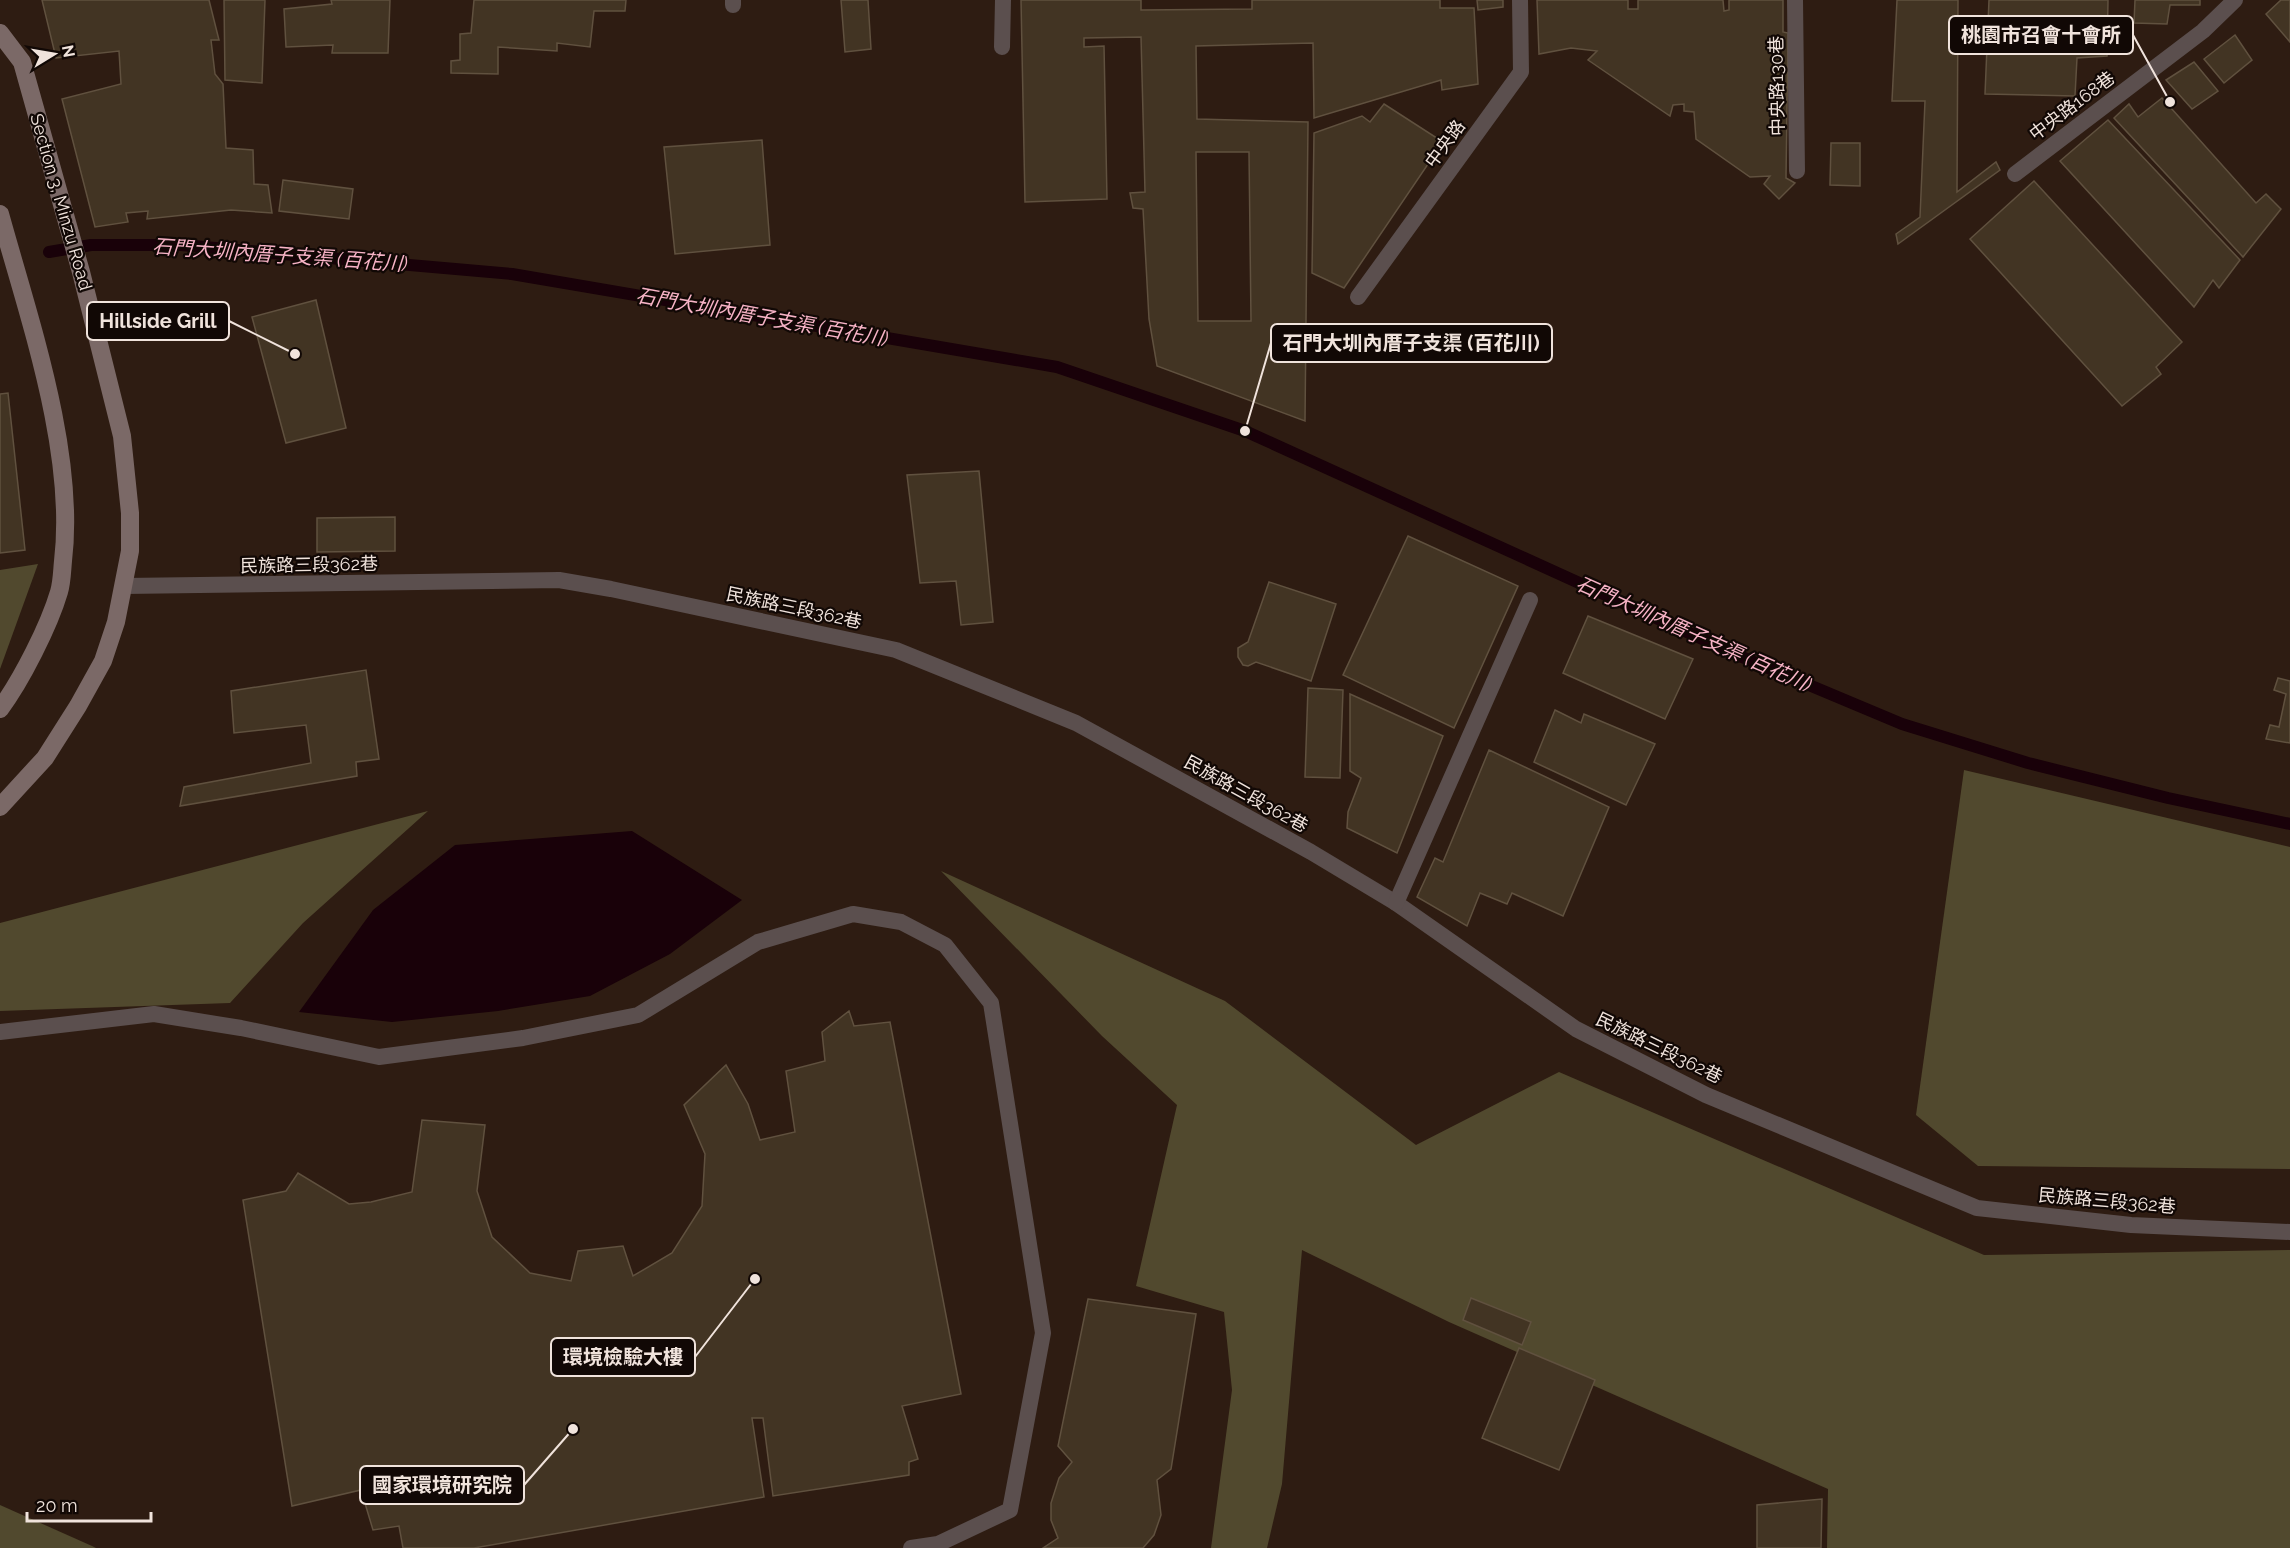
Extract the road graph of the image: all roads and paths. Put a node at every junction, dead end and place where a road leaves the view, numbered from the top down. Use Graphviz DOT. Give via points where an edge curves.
graph roads {
  1 [pos="1003,0"];
  2 [pos="1520,0"];
  3 [pos="1795,0"];
  4 [pos="2235,0"];
  5 [pos="0,33"];
  6 [pos="1002,47"];
  7 [pos="1797,171"];
  8 [pos="2015,174"];
  9 [pos="0,214"];
  10 [pos="1358,297"];
  11 [pos="124,586"];
  12 [pos="1530,600"];
  13 [pos="0,709"];
  14 [pos="0,807"];
  15 [pos="1396,903"];
  16 [pos="0,1032"];
  17 [pos="2290,1232"];
  18 [pos="911,1548"];
  1 -- 6 [label="lane"];
  2 -- 10 [label="lane, 中央路" via="1521,72"];
  3 -- 7 [label="lane, 中央路130巷"];
  4 -- 8 [label="lane, 中央路168巷" via="2203,31"];
  5 -- 11 [label="main road, Section 3, Minzu Road" via="22,62 122,436 130,513 130,551"];
  9 -- 13 [label="main road" via="41,362 60,452 67,530 56,600 32,655"];
  11 -- 14 [label="main road, Section 3, Minzu Road" via="103,662 45,758"];
  11 -- 15 [label="lane, 民族路三段362巷" via="559,580 897,650 1076,723"];
  12 -- 15 [label="lane"];
  15 -- 17 [label="lane, 民族路三段362巷" via="1576,1029 1706,1095 1977,1208 2131,1226"];
  16 -- 18 [label="lane" via="154,1014 379,1057 523,1038 638,1015 758,942 853,914 901,922 945,945 991,1003 1043,1333 1010,1510 938,1544"];
}
